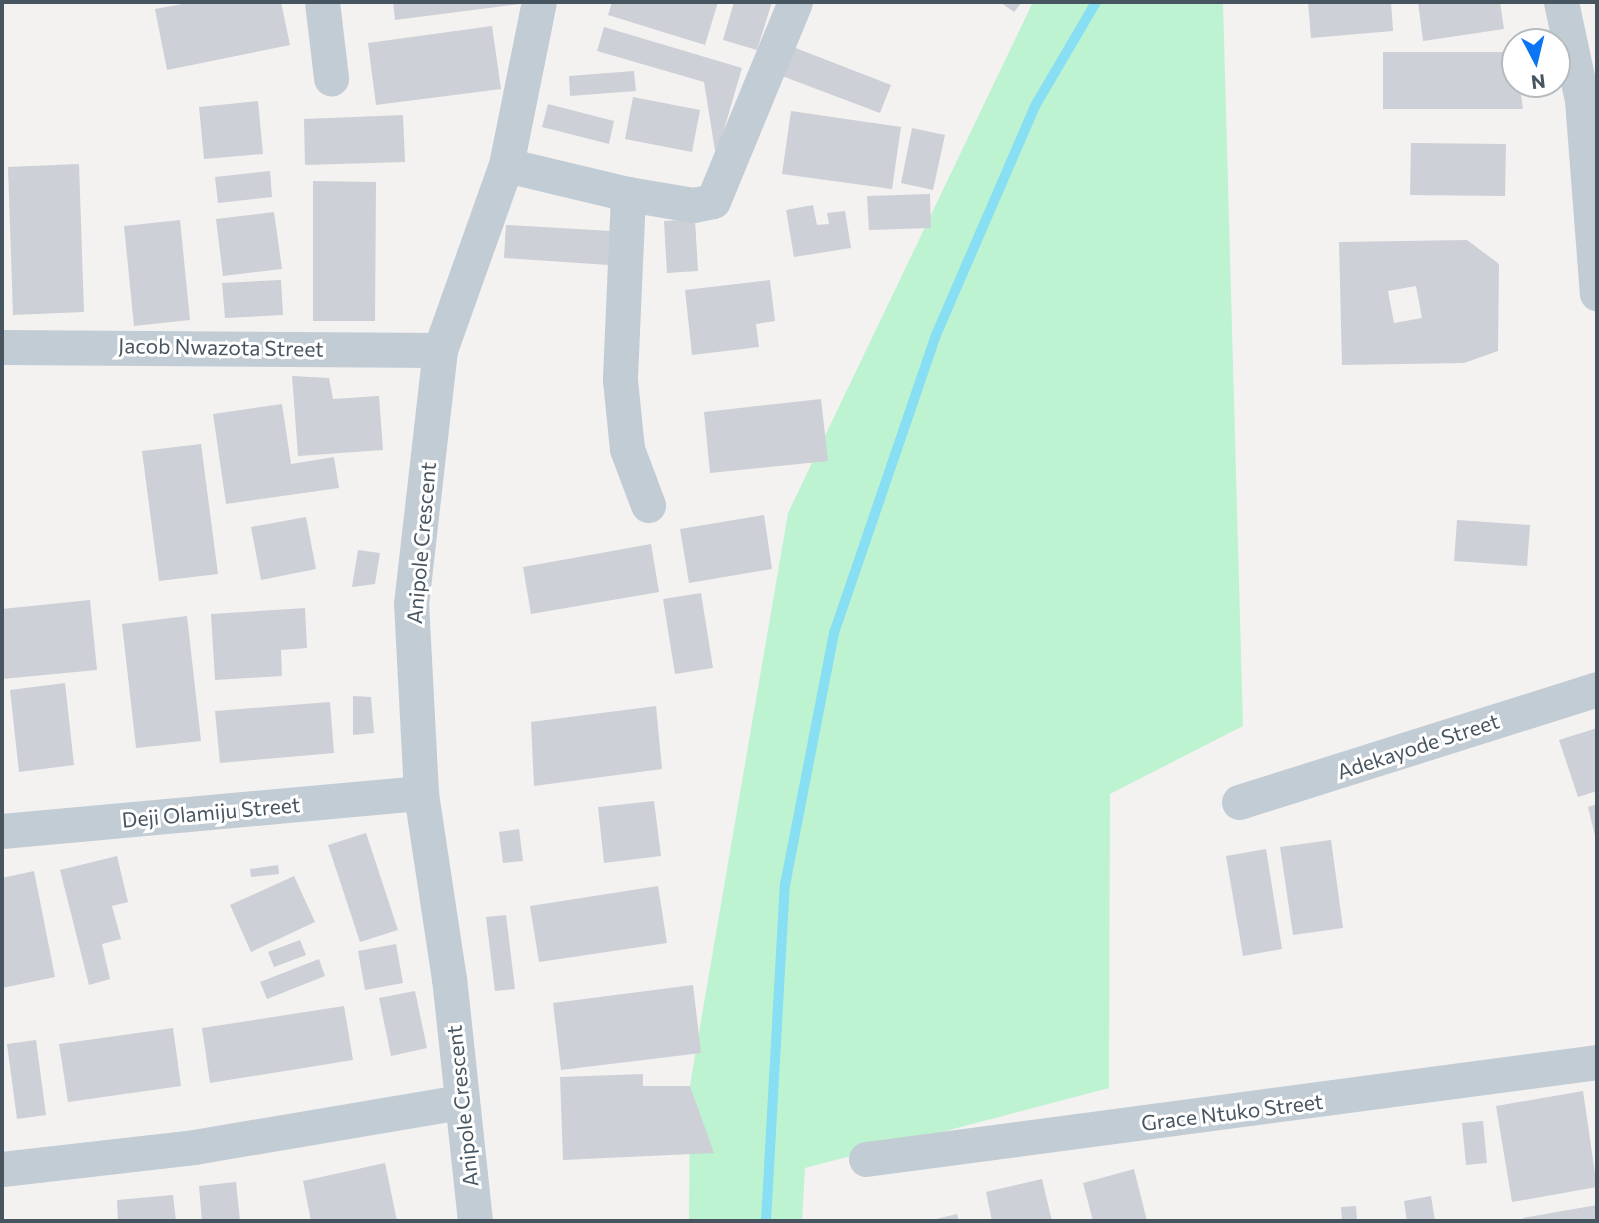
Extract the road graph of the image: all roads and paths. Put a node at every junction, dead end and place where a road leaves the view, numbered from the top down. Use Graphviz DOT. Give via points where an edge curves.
graph roads {
  1 [pos="322,2"];
  2 [pos="539,2"];
  3 [pos="795,2"];
  4 [pos="1561,2"];
  5 [pos="331,78"];
  6 [pos="506,165"];
  7 [pos="1593,174"];
  8 [pos="628,194"];
  9 [pos="1597,293"];
  10 [pos="2,347"];
  11 [pos="440,350"];
  12 [pos="648,505"];
  13 [pos="1597,689"];
  14 [pos="421,793"];
  15 [pos="1239,803"];
  16 [pos="2,831"];
  17 [pos="1597,1062"];
  18 [pos="460,1102"];
  19 [pos="866,1159"];
  20 [pos="2,1169"];
  21 [pos="475,1221"];
  1 -- 5 [label="street"];
  2 -- 6 [label="street, Anipole Crescent"];
  3 -- 8 [label="street" via="713,201 693,205"];
  4 -- 7 [label="street"];
  6 -- 8 [label="street"];
  6 -- 11 [label="street, Anipole Crescent"];
  7 -- 9 [label="street"];
  8 -- 12 [label="street" via="620,380 627,449"];
  10 -- 11 [label="street, Jacob Nwazota Street"];
  11 -- 14 [label="street, Anipole Crescent" via="411,604"];
  13 -- 15 [label="street, Adekayode Street"];
  14 -- 16 [label="street, Deji Olamiju Street"];
  14 -- 18 [label="street, Anipole Crescent"];
  17 -- 19 [label="street, Grace Ntuko Street"];
  18 -- 20 [label="street" via="194,1147"];
  18 -- 21 [label="street, Anipole Crescent"];
}
